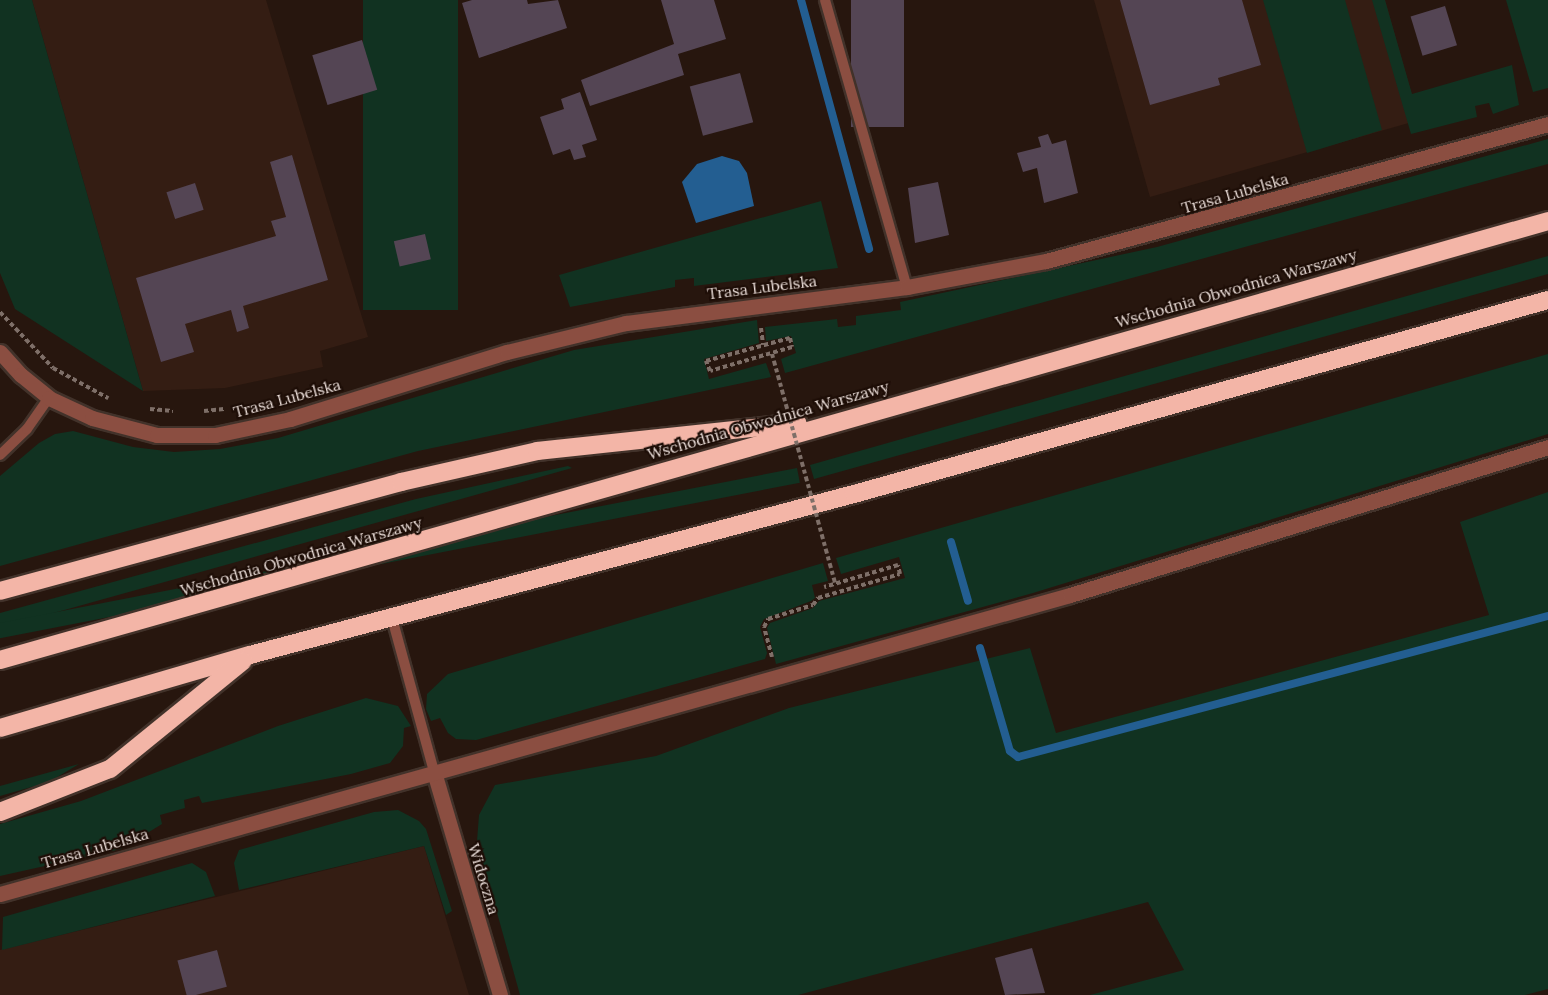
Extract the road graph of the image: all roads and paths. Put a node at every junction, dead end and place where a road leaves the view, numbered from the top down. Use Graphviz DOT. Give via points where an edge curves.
graph roads {
  1 [pos="825,0"];
  2 [pos="1548,124"];
  3 [pos="1548,221"];
  4 [pos="907,287"];
  5 [pos="1548,300"];
  6 [pos="0,312"];
  7 [pos="764,321"];
  8 [pos="763,345"];
  9 [pos="0,352"];
  10 [pos="772,354"];
  11 [pos="49,398"];
  12 [pos="116,401"];
  13 [pos="144,408"];
  14 [pos="228,408"];
  15 [pos="177,411"];
  16 [pos="193,411"];
  17 [pos="848,417"];
  18 [pos="1548,447"];
  19 [pos="0,455"];
  20 [pos="835,582"];
  21 [pos="824,588"];
  22 [pos="0,591"];
  23 [pos="392,618"];
  24 [pos="250,655"];
  25 [pos="0,660"];
  26 [pos="768,661"];
  27 [pos="0,728"];
  28 [pos="434,772"];
  29 [pos="0,812"];
  30 [pos="0,894"];
  31 [pos="500,995"];
  1 -- 4 [label="lane"];
  2 -- 4 [label="street, Trasa Lubelska" via="1173,229 1046,261"];
  3 -- 17 [label="highway, Wschodnia Obwodnica Warszawy"];
  4 -- 11 [label="street, Trasa Lubelska" via="603,328 507,352 290,419 215,435 157,435 128,429"];
  5 -- 23 [label="highway" via="865,491"];
  6 -- 12 [label="path" via="53,368"];
  7 -- 8 [label="path"];
  8 -- 10 [label="path" via="790,338 792,347"];
  8 -- 10 [label="path" via="706,361 710,371"];
  9 -- 11 [label="street, Trasa Lubelska"];
  10 -- 20 [label="path, bridge"];
  11 -- 19 [label="lane" via="27,429"];
  13 -- 15 [label="path"];
  14 -- 16 [label="path"];
  17 -- 22 [label="highway" via="537,451 401,482"];
  17 -- 25 [label="highway, Wschodnia Obwodnica Warszawy" via="358,561"];
  18 -- 28 [label="street, Trasa Lubelska" via="1070,595"];
  20 -- 21 [label="path"];
  20 -- 26 [label="path" via="898,565 900,574 818,598 813,604 768,620 764,627 773,660"];
  23 -- 24 [label="highway"];
  23 -- 28 [label="lane"];
  24 -- 27 [label="highway"];
  24 -- 29 [label="highway" via="110,769"];
  28 -- 30 [label="street, Trasa Lubelska"];
  28 -- 31 [label="street, Widoczna"];
}
